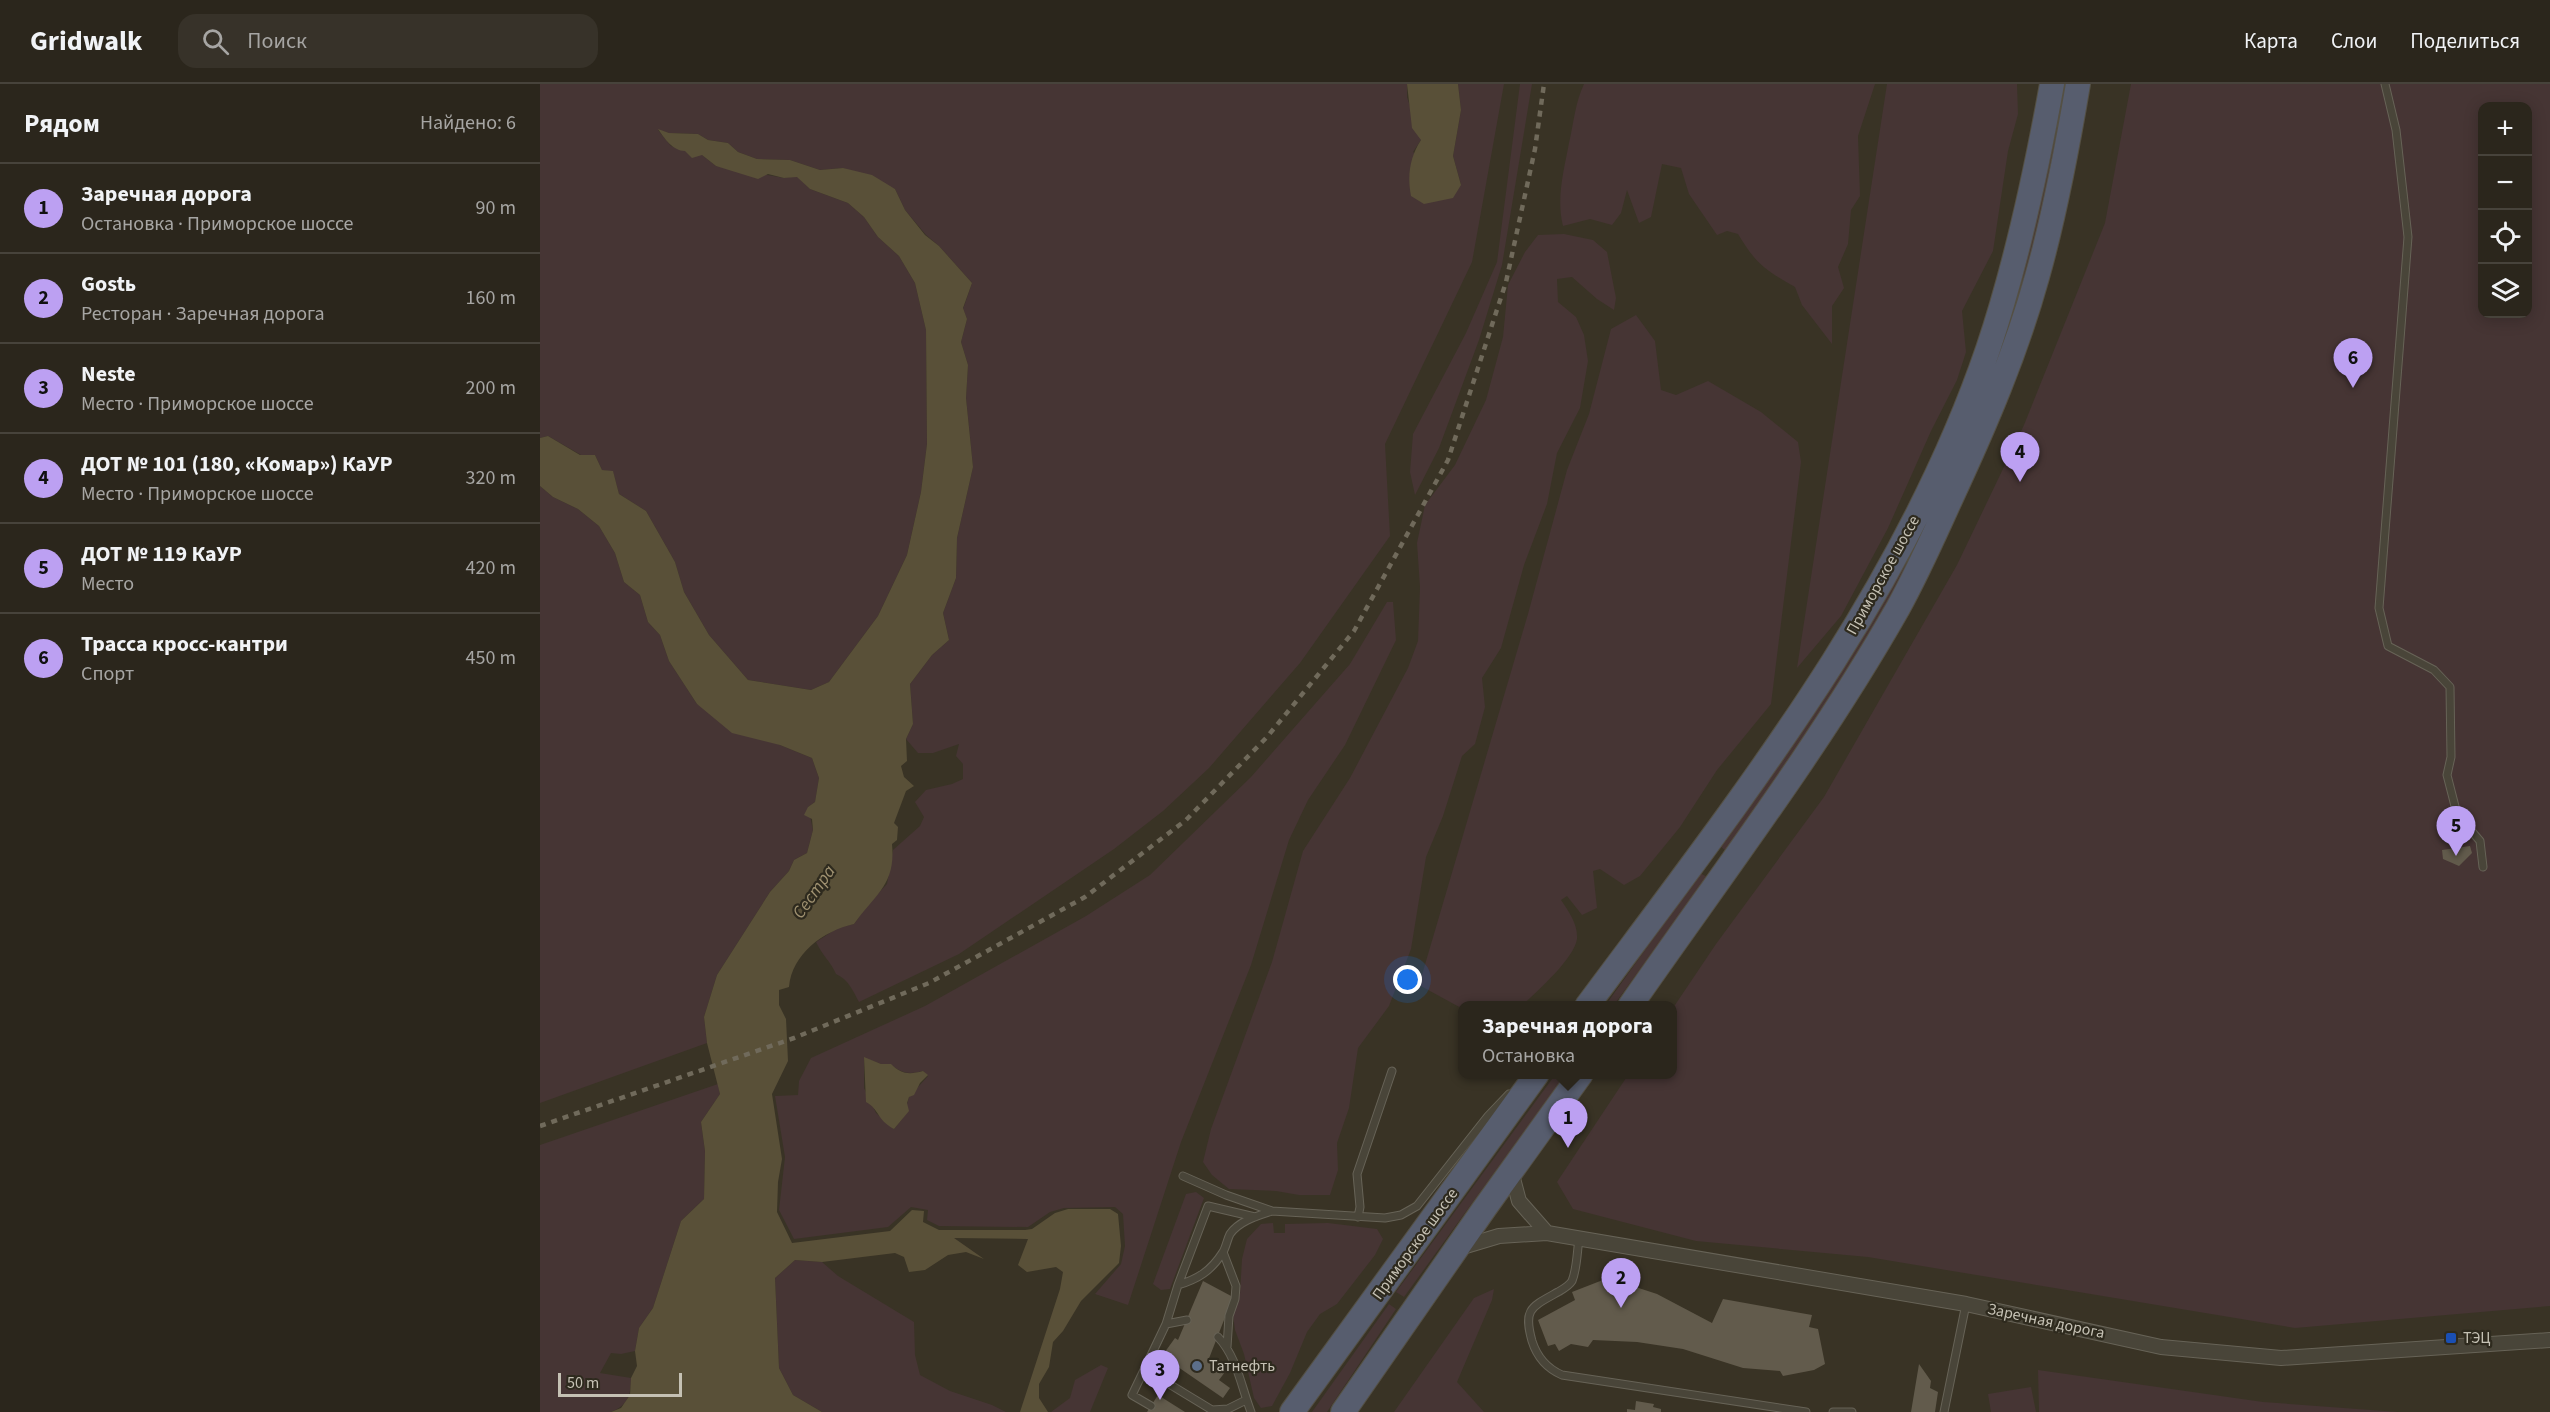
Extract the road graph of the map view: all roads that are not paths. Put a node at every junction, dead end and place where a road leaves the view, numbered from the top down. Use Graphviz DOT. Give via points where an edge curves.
graph roads {
  1 [pos="2052,84"];
  2 [pos="2079,84"];
  3 [pos="2385,84"];
  4 [pos="1701,852"];
  5 [pos="2483,867"];
  6 [pos="1725,869"];
  7 [pos="1590,1001"];
  8 [pos="1633,1001"];
  9 [pos="1392,1071"];
  10 [pos="1528,1079"];
  11 [pos="1577,1079"];
  12 [pos="1512,1091"];
  13 [pos="1511,1171"];
  14 [pos="1183,1176"];
  15 [pos="1272,1211"];
  16 [pos="1255,1216"];
  17 [pos="1358,1216"];
  18 [pos="1547,1233"];
  19 [pos="1579,1239"];
  20 [pos="1456,1249"];
  21 [pos="1223,1252"];
  22 [pos="1178,1285"];
  23 [pos="1966,1304"];
  24 [pos="1187,1320"];
  25 [pos="1166,1324"];
  26 [pos="1218,1336"];
  27 [pos="2550,1340"];
  28 [pos="1227,1347"];
  29 [pos="1146,1370"];
  30 [pos="1246,1400"];
  31 [pos="1151,1406"];
  32 [pos="1212,1411"];
  33 [pos="1251,1412"];
  34 [pos="1292,1412"];
  35 [pos="1343,1412"];
  36 [pos="1806,1412"];
  37 [pos="1833,1412"];
  38 [pos="1852,1412"];
  39 [pos="1944,1412"];
  1 -- 4 [label="highway, Приморское шоссе" via="2023,227 1988,350 1916,520 1811,697"];
  2 -- 6 [label="highway, Приморское шоссе" via="2037,278 1976,445 1898,608 1829,718"];
  3 -- 5 [label="lane" via="2396,130 2408,237 2379,608 2388,646 2434,670 2450,687 2451,757 2447,776 2457,814 2480,841"];
  4 -- 6 [label="highway"];
  4 -- 7 [label="highway, Приморское шоссе"];
  6 -- 8 [label="highway, Приморское шоссе"];
  9 -- 17 [label="lane" via="1357,1174"];
  10 -- 34 [label="highway, Приморское шоссе"];
  11 -- 13 [label="highway"];
  12 -- 17 [label="lane" via="1417,1206 1385,1218"];
  13 -- 18 [label="street" via="1520,1201"];
  13 -- 20 [label="highway"];
  14 -- 15 [label="lane"];
  15 -- 16 [label="lane"];
  15 -- 17 [label="lane"];
  16 -- 21 [label="lane" via="1230,1234"];
  16 -- 22 [label="lane" via="1208,1206"];
  18 -- 19 [label="street, Заречная дорога"];
  18 -- 20 [label="street, Заречная дорога" via="1499,1236"];
  19 -- 23 [label="street, Заречная дорога"];
  19 -- 36 [label="lane" via="1572,1282 1533,1306 1528,1314 1536,1354 1552,1370 1562,1375"];
  20 -- 35 [label="highway"];
  21 -- 22 [label="lane" via="1199,1279"];
  21 -- 28 [label="lane" via="1236,1286"];
  22 -- 25 [label="lane"];
  23 -- 27 [label="street, Заречная дорога" via="2161,1347 2281,1358"];
  23 -- 39 [label="lane"];
  24 -- 25 [label="lane"];
  25 -- 29 [label="lane"];
  26 -- 28 [label="lane"];
  28 -- 30 [label="lane"];
  29 -- 31 [label="lane" via="1132,1395"];
  29 -- 32 [label="lane"];
  30 -- 32 [label="lane" via="1228,1409"];
  30 -- 33 [label="lane"];
  37 -- 38 [label="lane"];
}
